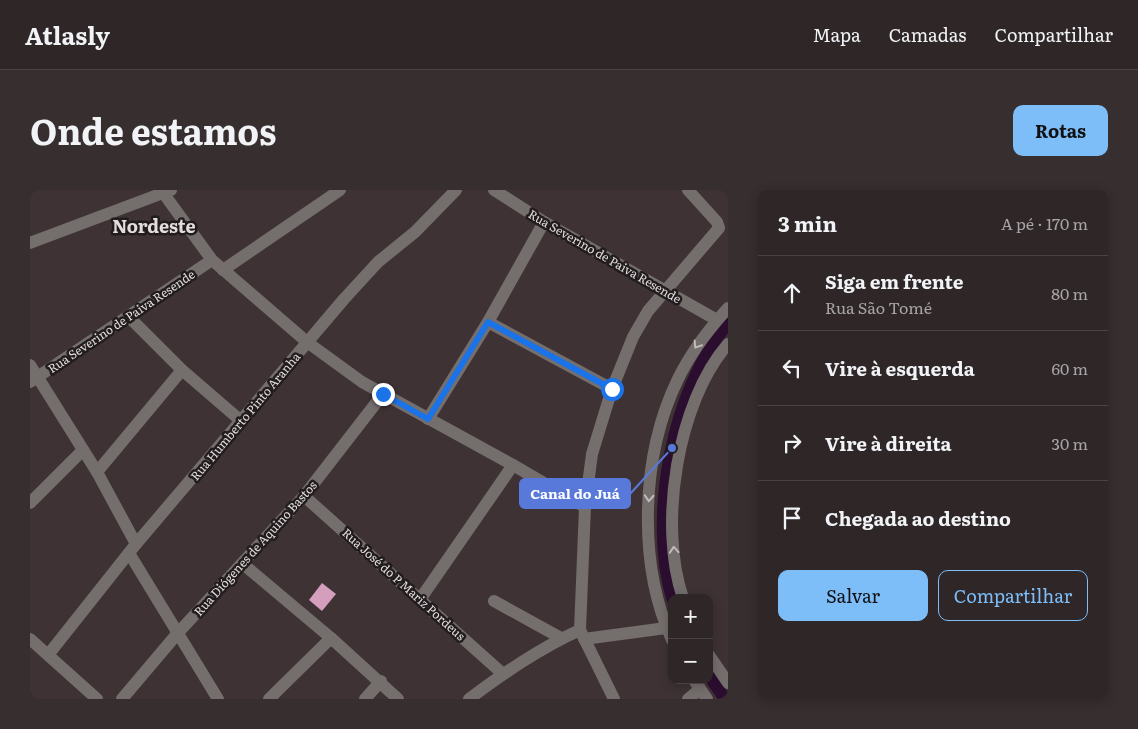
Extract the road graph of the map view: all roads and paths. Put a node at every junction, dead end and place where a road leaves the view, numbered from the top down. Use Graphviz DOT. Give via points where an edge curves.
graph roads {
  1 [pos="340,190"];
  2 [pos="456,190"];
  3 [pos="494,190"];
  4 [pos="688,190"];
  5 [pos="167,192"];
  6 [pos="544,222"];
  7 [pos="33,239"];
  8 [pos="212,260"];
  9 [pos="223,270"];
  10 [pos="665,292"];
  11 [pos="728,308"];
  12 [pos="129,317"];
  13 [pos="717,320"];
  14 [pos="488,322"];
  15 [pos="307,342"];
  16 [pos="728,344"];
  17 [pos="30,365"];
  18 [pos="182,370"];
  19 [pos="34,379"];
  20 [pos="612,389"];
  21 [pos="383,394"];
  22 [pos="428,419"];
  23 [pos="240,420"];
  24 [pos="83,450"];
  25 [pos="513,465"];
  26 [pos="97,472"];
  27 [pos="304,496"];
  28 [pos="30,503"];
  29 [pos="585,507"];
  30 [pos="132,548"];
  31 [pos="243,564"];
  32 [pos="682,594"];
  33 [pos="421,598"];
  34 [pos="494,601"];
  35 [pos="666,628"];
  36 [pos="177,634"];
  37 [pos="582,635"];
  38 [pos="331,638"];
  39 [pos="561,638"];
  40 [pos="30,639"];
  41 [pos="672,639"];
  42 [pos="48,655"];
  43 [pos="713,661"];
  44 [pos="503,674"];
  45 [pos="380,681"];
  46 [pos="728,683"];
  47 [pos="701,690"];
  48 [pos="97,699"];
  49 [pos="122,699"];
  50 [pos="218,699"];
  51 [pos="268,699"];
  52 [pos="365,699"];
  53 [pos="398,699"];
  54 [pos="469,699"];
  55 [pos="614,699"];
  56 [pos="688,699"];
  1 -- 9 [label="street"];
  2 -- 15 [label="street, Rua Humberto Pinto Aranha" via="415,232 378,262"];
  3 -- 6 [label="street, Rua Severino de Paiva Resende"];
  4 -- 10 [label="street" via="719,226"];
  5 -- 7 [label="street"];
  5 -- 8 [label="street" via="184,225"];
  6 -- 10 [label="street, Rua Severino de Paiva Resende"];
  6 -- 14 [label="street"];
  8 -- 9 [label="street"];
  8 -- 12 [label="street, Rua Severino de Paiva Resende"];
  9 -- 15 [label="street"];
  10 -- 13 [label="street, Rua Severino de Paiva Resende"];
  10 -- 20 [label="street" via="648,311 633,336"];
  11 -- 13 [label="street"];
  12 -- 18 [label="street"];
  12 -- 19 [label="street, Rua Severino de Paiva Resende"];
  13 -- 35 [label="street, one-way" via="695,348 677,380 655,452 648,496 651,577"];
  14 -- 20 [label="street"];
  14 -- 22 [label="street"];
  15 -- 21 [label="street"];
  15 -- 23 [label="street, Rua Humberto Pinto Aranha"];
  32 -- 16 [label="street, one-way" via="673,554 672,522 680,448 691,412"];
  17 -- 19 [label="street"];
  18 -- 23 [label="street"];
  18 -- 26 [label="street"];
  19 -- 24 [label="street"];
  20 -- 29 [label="street" via="592,454"];
  21 -- 22 [label="street"];
  21 -- 27 [label="street, Rua Diógenes de Aquino Bastos"];
  22 -- 25 [label="street"];
  23 -- 30 [label="street, Rua Humberto Pinto Aranha"];
  24 -- 26 [label="street"];
  24 -- 28 [label="street"];
  25 -- 29 [label="street"];
  25 -- 33 [label="street"];
  26 -- 30 [label="street"];
  27 -- 31 [label="street, Rua Diógenes de Aquino Bastos"];
  27 -- 33 [label="street, Rua José do P Mariz Pordeus"];
  29 -- 37 [label="street"];
  30 -- 36 [label="street"];
  30 -- 42 [label="street, Rua Humberto Pinto Aranha"];
  31 -- 36 [label="street, Rua Diógenes de Aquino Bastos"];
  31 -- 38 [label="street"];
  33 -- 44 [label="street, Rua José do P Mariz Pordeus"];
  34 -- 39 [label="street"];
  35 -- 37 [label="street"];
  35 -- 41 [label="street"];
  36 -- 49 [label="street, Rua Diógenes de Aquino Bastos"];
  36 -- 50 [label="street"];
  37 -- 39 [label="street"];
  37 -- 55 [label="street"];
  38 -- 45 [label="street"];
  38 -- 51 [label="street"];
  39 -- 44 [label="street"];
  40 -- 42 [label="street"];
  42 -- 48 [label="street"];
  43 -- 46 [label="street"];
  44 -- 54 [label="street"];
  45 -- 52 [label="street"];
  45 -- 53 [label="street"];
  47 -- 56 [label="street"];
}
